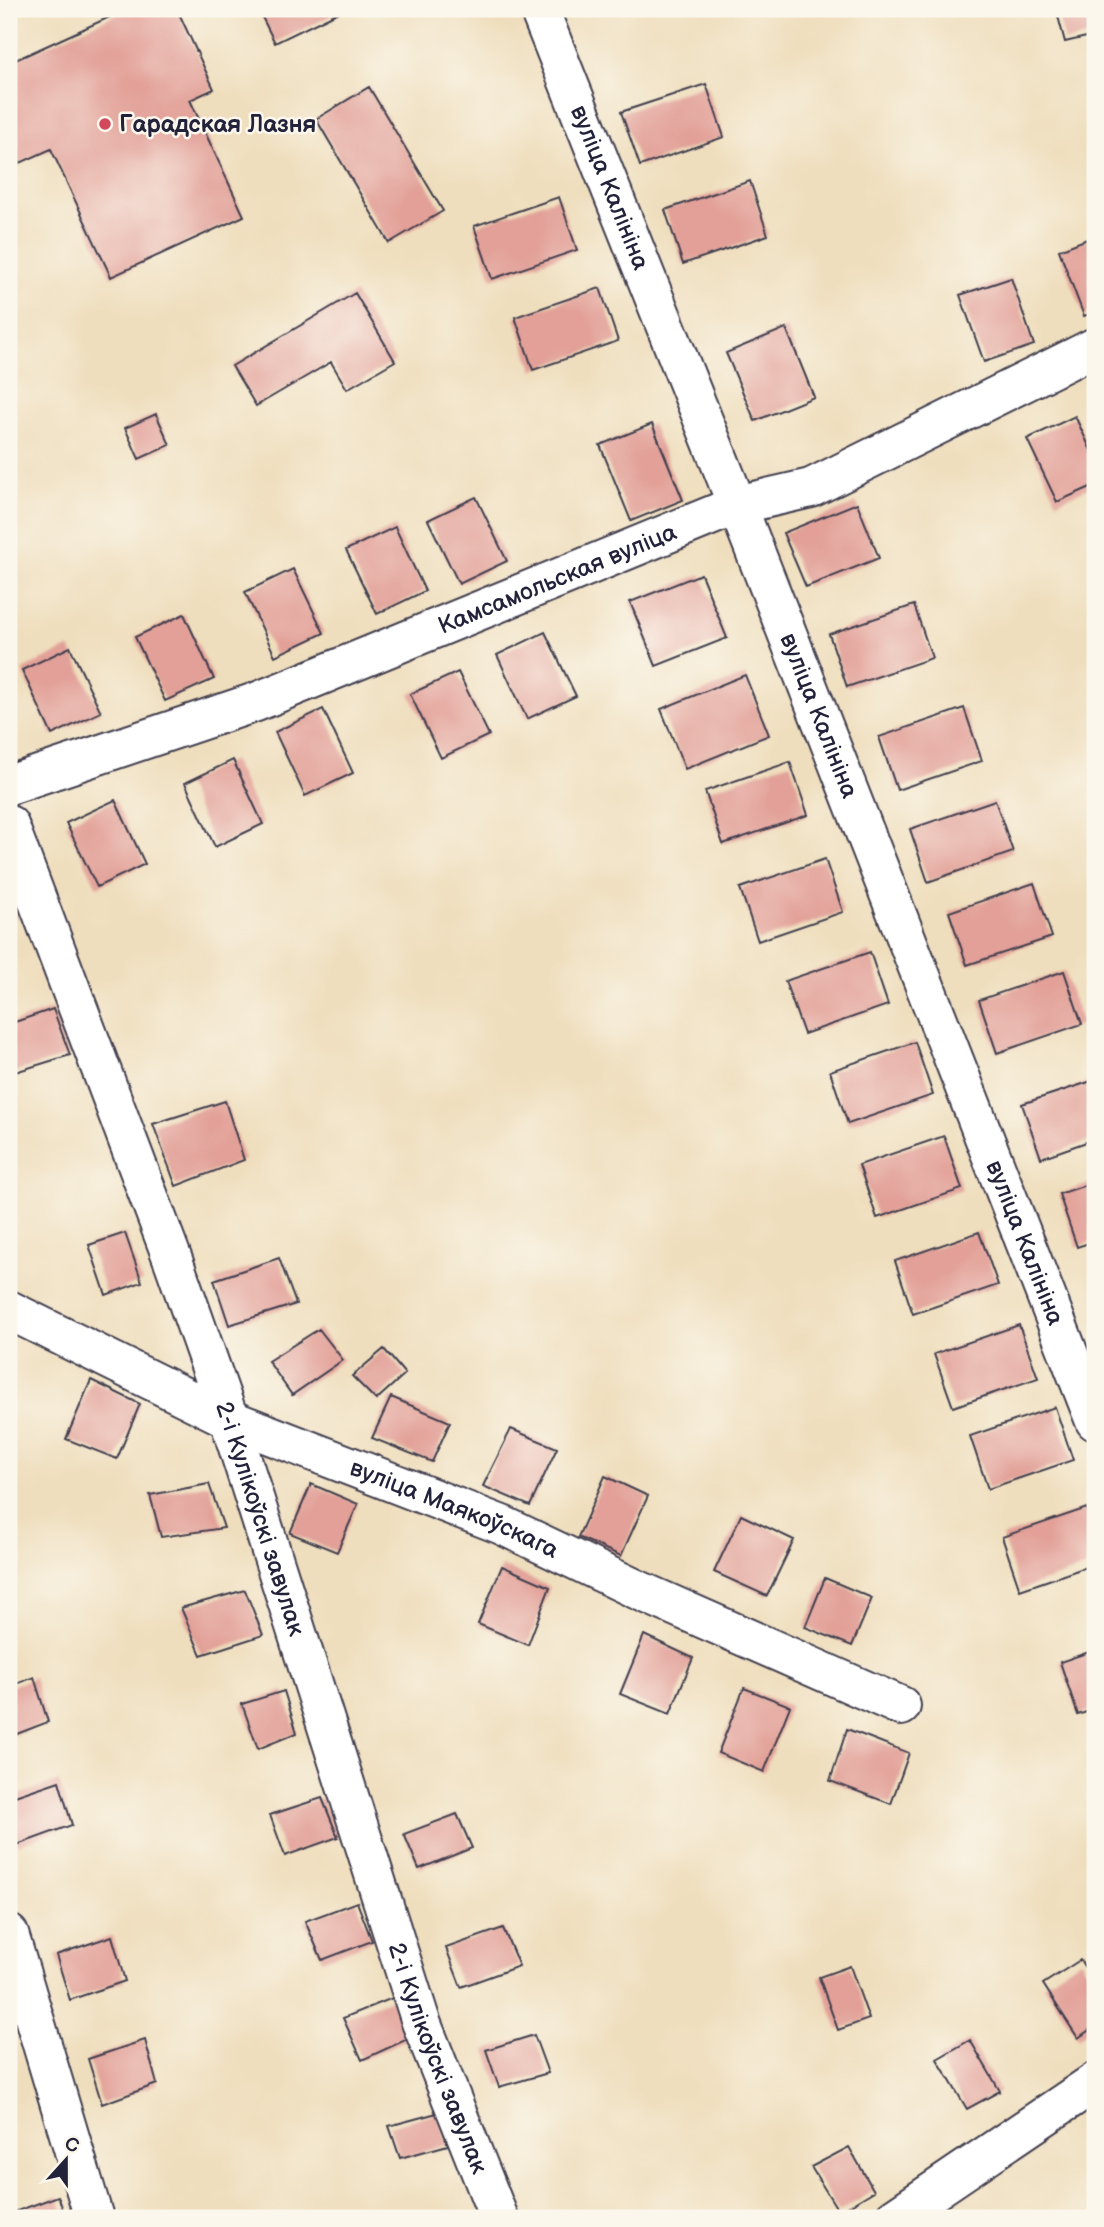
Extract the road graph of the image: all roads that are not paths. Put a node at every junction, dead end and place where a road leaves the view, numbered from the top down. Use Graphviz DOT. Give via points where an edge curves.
graph roads {
  1 [pos="539,9"];
  2 [pos="1095,347"];
  3 [pos="737,505"];
  4 [pos="9,785"];
  5 [pos="9,825"];
  6 [pos="9,1310"];
  7 [pos="229,1419"];
  8 [pos="1095,1421"];
  9 [pos="901,1706"];
  10 [pos="9,1934"];
  11 [pos="1095,2082"];
  12 [pos="94,2218"];
  13 [pos="499,2218"];
  14 [pos="894,2218"];
  1 -- 3 [label="street, вуліца Калініна"];
  2 -- 3 [label="street, Камсамольская вуліца" via="811,488"];
  3 -- 4 [label="street, Камсамольская вуліца" via="256,702"];
  3 -- 8 [label="street, вуліца Калініна"];
  5 -- 7 [label="street, 2-і Кулікоўскі завулак"];
  6 -- 7 [label="street, вуліца Маякоўскага"];
  7 -- 9 [label="street, вуліца Маякоўскага" via="502,1525"];
  7 -- 13 [label="street, 2-і Кулікоўскі завулак" via="421,2022"];
  10 -- 12 [label="street"];
  11 -- 14 [label="street"];
}
